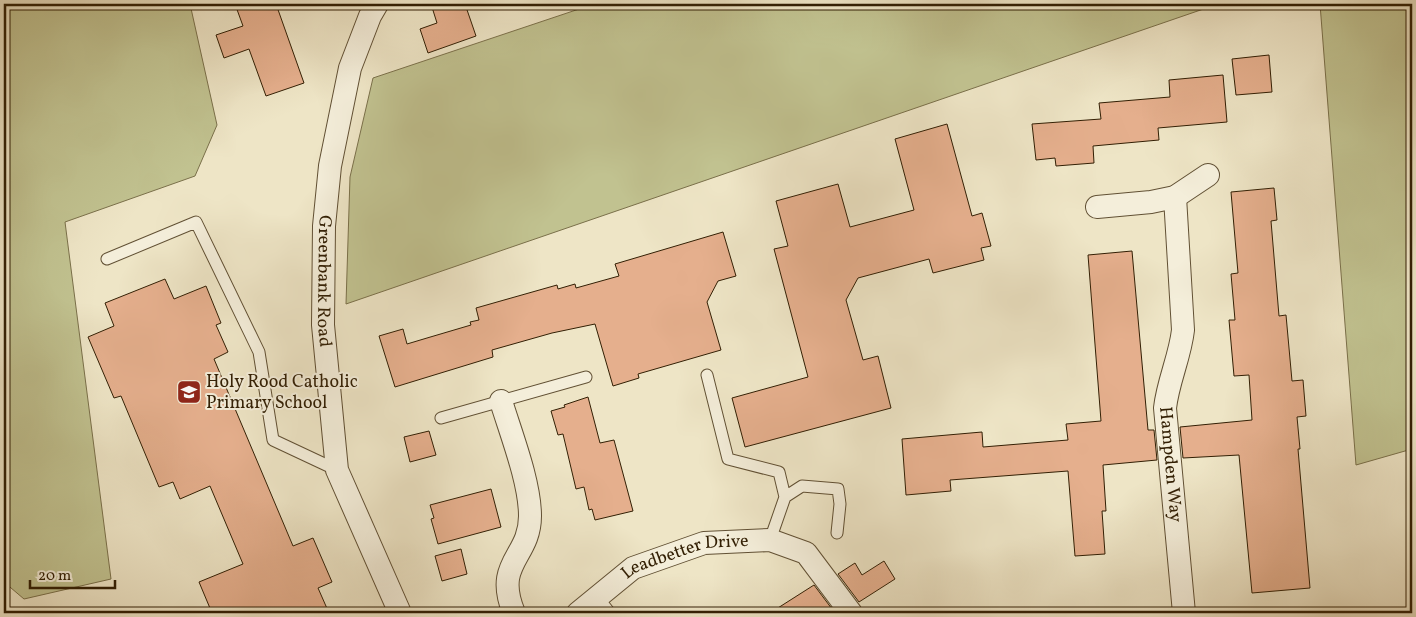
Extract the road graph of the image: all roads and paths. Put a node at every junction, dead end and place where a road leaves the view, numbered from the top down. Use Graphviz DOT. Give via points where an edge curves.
graph roads {
  1 [pos="376,4"];
  2 [pos="1208,175"];
  3 [pos="1175,197"];
  4 [pos="1097,207"];
  5 [pos="107,259"];
  6 [pos="707,375"];
  7 [pos="586,377"];
  8 [pos="501,401"];
  9 [pos="441,418"];
  10 [pos="337,470"];
  11 [pos="785,497"];
  12 [pos="837,533"];
  13 [pos="770,540"];
  14 [pos="604,605"];
  15 [pos="400,613"];
  16 [pos="514,613"];
  17 [pos="578,613"];
  18 [pos="851,613"];
  19 [pos="1184,613"];
  1 -- 10 [label="street, Greenbank Road" via="350,68 330,166 324,226 323,326"];
  2 -- 3 [label="street"];
  3 -- 4 [label="street"];
  3 -- 19 [label="street, Hampden Way" via="1184,330 1167,388 1165,408"];
  5 -- 10 [label="lane" via="196,222 260,352 273,440"];
  6 -- 11 [label="lane" via="728,459 779,472"];
  7 -- 8 [label="lane"];
  8 -- 9 [label="lane"];
  8 -- 16 [label="street" via="529,498 528,533 506,582"];
  10 -- 15 [label="street, Greenbank Road"];
  11 -- 12 [label="lane" via="802,486 838,489"];
  11 -- 13 [label="lane"];
  13 -- 14 [label="street, Leadbetter Drive" via="704,543 633,568"];
  13 -- 18 [label="street, Leadbetter Drive" via="806,553"];
  14 -- 17 [label="street, Leadbetter Drive"];
}
